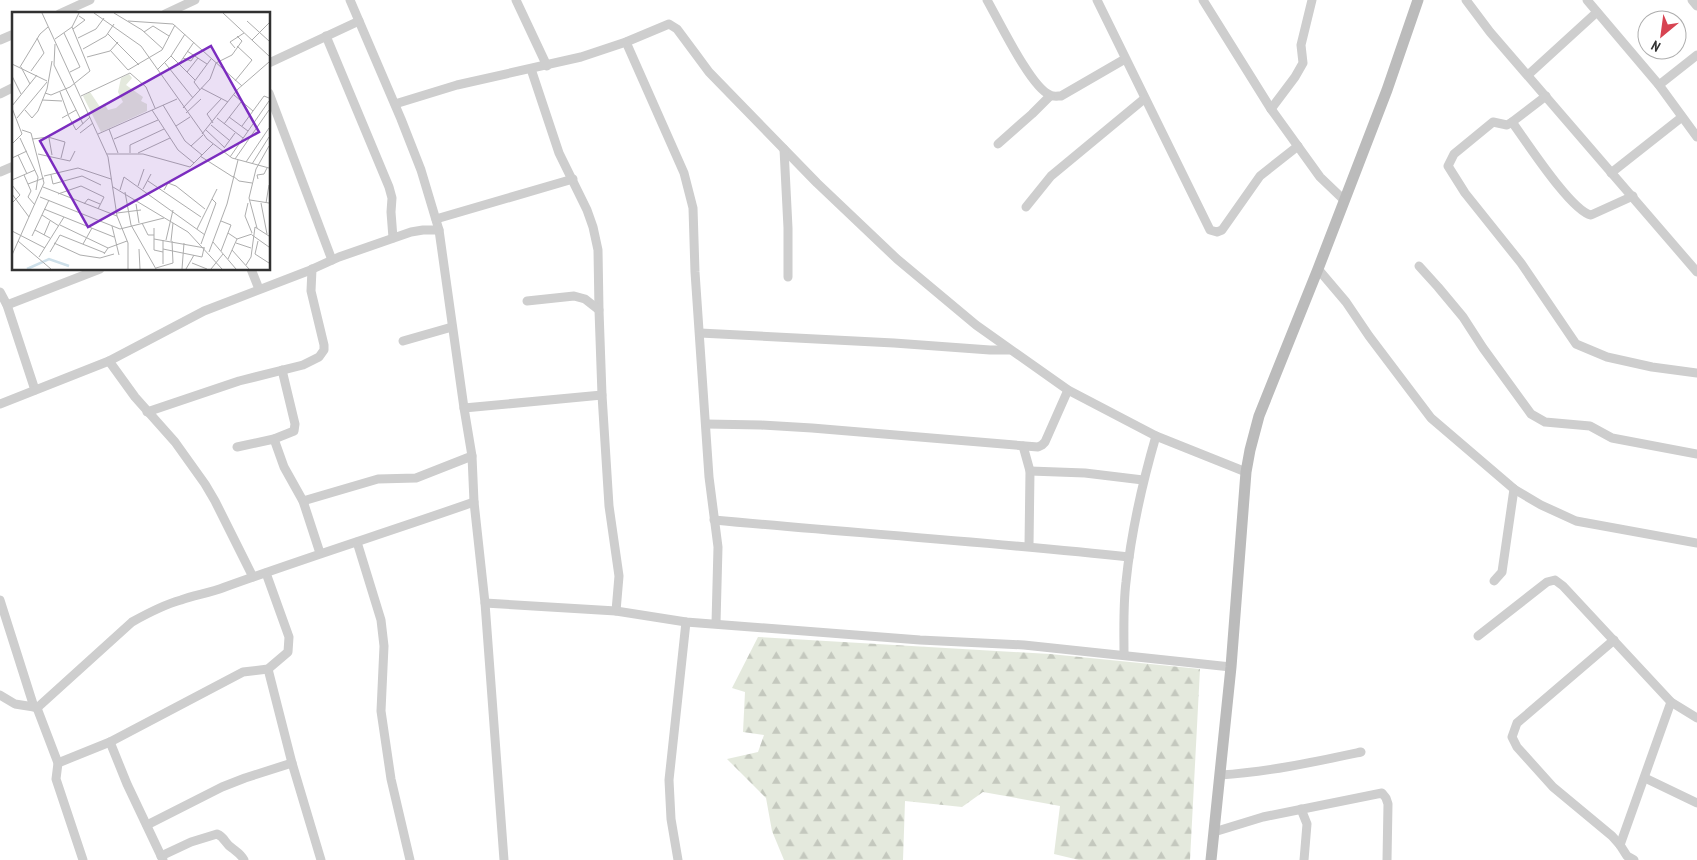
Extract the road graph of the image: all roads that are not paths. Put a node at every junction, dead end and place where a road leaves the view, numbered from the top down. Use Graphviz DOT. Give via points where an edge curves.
graph roads {
  1 [pos="90,0"];
  2 [pos="195,0"];
  3 [pos="350,0"];
  4 [pos="516,0"];
  5 [pos="987,0"];
  6 [pos="1097,0"];
  7 [pos="1203,0"];
  8 [pos="1312,0"];
  9 [pos="1418,0"];
  10 [pos="1466,0"];
  11 [pos="1587,0"];
  12 [pos="1692,0"];
  13 [pos="1697,6"];
  14 [pos="63,12"];
  15 [pos="169,12"];
  16 [pos="1597,12"];
  17 [pos="359,21"];
  18 [pos="12,35"];
  19 [pos="326,36"];
  20 [pos="0,40"];
  21 [pos="626,42"];
  22 [pos="1697,55"];
  23 [pos="1125,58"];
  24 [pos="270,63"];
  25 [pos="547,66"];
  26 [pos="531,69"];
  27 [pos="1528,75"];
  28 [pos="1659,85"];
  29 [pos="12,88"];
  30 [pos="0,94"];
  31 [pos="270,96"];
  32 [pos="1050,96"];
  33 [pos="1546,96"];
  34 [pos="1144,99"];
  35 [pos="395,104"];
  36 [pos="1271,109"];
  37 [pos="1682,117"];
  38 [pos="1512,122"];
  39 [pos="1697,136"];
  40 [pos="998,144"];
  41 [pos="1298,146"];
  42 [pos="784,149"];
  43 [pos="12,167"];
  44 [pos="0,172"];
  45 [pos="1611,173"];
  46 [pos="573,180"];
  47 [pos="1633,196"];
  48 [pos="1344,200"];
  49 [pos="1026,207"];
  50 [pos="436,218"];
  51 [pos="439,230"];
  52 [pos="393,238"];
  53 [pos="332,260"];
  54 [pos="1419,266"];
  55 [pos="312,269"];
  56 [pos="1318,269"];
  57 [pos="97,270"];
  58 [pos="251,270"];
  59 [pos="1696,270"];
  60 [pos="788,277"];
  61 [pos="259,289"];
  62 [pos="0,292"];
  63 [pos="527,301"];
  64 [pos="7,305"];
  65 [pos="598,310"];
  66 [pos="452,327"];
  67 [pos="700,333"];
  68 [pos="403,341"];
  69 [pos="1010,350"];
  70 [pos="109,361"];
  71 [pos="282,370"];
  72 [pos="1697,373"];
  73 [pos="35,390"];
  74 [pos="1068,390"];
  75 [pos="602,395"];
  76 [pos="0,404"];
  77 [pos="464,408"];
  78 [pos="147,412"];
  79 [pos="706,424"];
  80 [pos="1156,436"];
  81 [pos="274,439"];
  82 [pos="1023,446"];
  83 [pos="237,447"];
  84 [pos="1697,454"];
  85 [pos="472,456"];
  86 [pos="1030,471"];
  87 [pos="1246,472"];
  88 [pos="1143,480"];
  89 [pos="1514,489"];
  90 [pos="303,501"];
  91 [pos="474,502"];
  92 [pos="714,520"];
  93 [pos="357,542"];
  94 [pos="1697,543"];
  95 [pos="1029,546"];
  96 [pos="320,553"];
  97 [pos="1129,557"];
  98 [pos="266,573"];
  99 [pos="252,577"];
  100 [pos="1494,581"];
  101 [pos="0,600"];
  102 [pos="485,603"];
  103 [pos="616,611"];
  104 [pos="686,622"];
  105 [pos="716,623"];
  106 [pos="1478,636"];
  107 [pos="1614,640"];
  108 [pos="1124,655"];
  109 [pos="1231,667"];
  110 [pos="268,669"];
  111 [pos="0,695"];
  112 [pos="1671,702"];
  113 [pos="36,708"];
  114 [pos="1697,718"];
  115 [pos="110,742"];
  116 [pos="1361,752"];
  117 [pos="292,762"];
  118 [pos="58,763"];
  119 [pos="1220,775"];
  120 [pos="1645,778"];
  121 [pos="1697,803"];
  122 [pos="1301,809"];
  123 [pos="147,825"];
  124 [pos="1214,832"];
  125 [pos="1620,845"];
  126 [pos="162,858"];
  127 [pos="83,860"];
  128 [pos="244,860"];
  129 [pos="321,860"];
  130 [pos="410,860"];
  131 [pos="504,860"];
  132 [pos="678,860"];
  133 [pos="1212,860"];
  134 [pos="1304,860"];
  135 [pos="1387,860"];
  136 [pos="1634,860"];
  1 -- 14 [label="street"];
  2 -- 15 [label="street"];
  3 -- 17 [label="street"];
  4 -- 25 [label="street"];
  5 -- 32 [label="street" via="1025,67"];
  6 -- 23 [label="street"];
  7 -- 36 [label="street"];
  8 -- 36 [label="street" via="1301,45 1303,63"];
  9 -- 48 [label="main road"];
  10 -- 27 [label="street"];
  11 -- 16 [label="street"];
  12 -- 13 [label="street"];
  16 -- 27 [label="street"];
  16 -- 28 [label="street"];
  17 -- 19 [label="street"];
  17 -- 35 [label="street"];
  18 -- 20 [label="street"];
  19 -- 24 [label="street"];
  19 -- 52 [label="street" via="389,187"];
  21 -- 25 [label="street"];
  21 -- 42 [label="street" via="663,25 673,25 709,72"];
  21 -- 67 [label="street" via="691,195"];
  22 -- 28 [label="street"];
  23 -- 32 [label="street" via="1062,96"];
  23 -- 34 [label="street"];
  25 -- 26 [label="street"];
  26 -- 35 [label="street" via="457,85"];
  26 -- 46 [label="street" via="559,153"];
  27 -- 33 [label="street"];
  28 -- 37 [label="street"];
  29 -- 30 [label="street"];
  31 -- 53 [label="street"];
  32 -- 40 [label="street"];
  33 -- 38 [label="street"];
  33 -- 45 [label="street"];
  34 -- 41 [label="street" via="1207,227 1214,232 1222,230 1260,176"];
  34 -- 49 [label="street" via="1051,176"];
  35 -- 50 [label="street"];
  36 -- 41 [label="street"];
  37 -- 39 [label="street"];
  37 -- 45 [label="street"];
  38 -- 47 [label="street" via="1583,212 1591,215"];
  38 -- 72 [label="street" via="1507,125 1493,122 1454,154 1448,166 1465,193 1521,263 1576,344 1607,357"];
  41 -- 48 [label="street" via="1320,176"];
  42 -- 60 [label="street"];
  42 -- 69 [label="street" via="897,259 976,326"];
  43 -- 44 [label="street"];
  45 -- 47 [label="street"];
  46 -- 50 [label="street"];
  46 -- 65 [label="street" via="593,227 598,250"];
  47 -- 59 [label="street"];
  48 -- 56 [label="main road"];
  50 -- 51 [label="street"];
  51 -- 52 [label="street" via="423,230"];
  51 -- 66 [label="street"];
  52 -- 53 [label="street"];
  53 -- 55 [label="street"];
  54 -- 84 [label="street" via="1463,317 1531,414 1545,422 1590,426 1612,438"];
  55 -- 61 [label="street"];
  55 -- 71 [label="street" via="311,291 324,350 313,360"];
  56 -- 87 [label="main road" via="1259,416"];
  56 -- 89 [label="street" via="1431,418"];
  57 -- 64 [label="street"];
  58 -- 61 [label="street"];
  61 -- 70 [label="street" via="204,311"];
  62 -- 64 [label="street"];
  63 -- 65 [label="street" via="574,296"];
  64 -- 73 [label="street"];
  65 -- 75 [label="street"];
  66 -- 68 [label="street"];
  66 -- 77 [label="street"];
  67 -- 69 [label="street"];
  67 -- 79 [label="street"];
  69 -- 74 [label="street"];
  70 -- 73 [label="street"];
  70 -- 78 [label="street"];
  71 -- 78 [label="street"];
  71 -- 81 [label="street" via="295,427 290,433"];
  73 -- 76 [label="street"];
  74 -- 80 [label="street"];
  74 -- 82 [label="street" via="1045,442 1038,447"];
  75 -- 77 [label="street"];
  75 -- 103 [label="street" via="609,506 619,576"];
  77 -- 85 [label="street"];
  78 -- 99 [label="street" via="175,442 205,484"];
  79 -- 82 [label="street" via="812,428"];
  79 -- 92 [label="street"];
  80 -- 87 [label="street"];
  80 -- 88 [label="street"];
  81 -- 83 [label="street"];
  81 -- 90 [label="street" via="284,467"];
  82 -- 86 [label="street"];
  85 -- 90 [label="street" via="416,478 378,479"];
  85 -- 91 [label="street"];
  86 -- 88 [label="street"];
  86 -- 95 [label="street"];
  87 -- 109 [label="main road"];
  88 -- 97 [label="street"];
  89 -- 94 [label="street" via="1576,521"];
  89 -- 100 [label="street" via="1502,572"];
  90 -- 96 [label="street"];
  91 -- 93 [label="street"];
  91 -- 102 [label="street"];
  92 -- 95 [label="street"];
  92 -- 105 [label="street" via="718,547"];
  93 -- 96 [label="street"];
  93 -- 130 [label="street" via="384,637 381,712 391,779"];
  95 -- 97 [label="street"];
  96 -- 98 [label="street"];
  97 -- 108 [label="street" via="1125,584"];
  98 -- 99 [label="street"];
  98 -- 110 [label="street" via="289,637 288,652"];
  99 -- 113 [label="street" via="182,600 132,622"];
  101 -- 113 [label="street"];
  102 -- 103 [label="street"];
  102 -- 131 [label="street"];
  103 -- 104 [label="street"];
  104 -- 105 [label="street"];
  104 -- 132 [label="street" via="669,780"];
  105 -- 108 [label="street"];
  106 -- 107 [label="street" via="1547,582 1555,580"];
  107 -- 112 [label="street"];
  107 -- 125 [label="street" via="1517,723 1512,737 1553,787"];
  108 -- 109 [label="street"];
  109 -- 119 [label="main road"];
  110 -- 115 [label="street" via="243,672"];
  110 -- 117 [label="street"];
  111 -- 113 [label="street" via="15,704"];
  112 -- 114 [label="street"];
  112 -- 120 [label="street"];
  113 -- 118 [label="street"];
  115 -- 118 [label="street"];
  115 -- 123 [label="street"];
  116 -- 119 [label="street" via="1283,768"];
  117 -- 123 [label="street" via="222,787"];
  117 -- 129 [label="street"];
  118 -- 127 [label="street" via="56,779"];
  119 -- 124 [label="main road"];
  120 -- 121 [label="street"];
  120 -- 125 [label="street"];
  122 -- 124 [label="street"];
  122 -- 134 [label="street" via="1307,824"];
  122 -- 135 [label="street" via="1382,793 1388,804"];
  123 -- 126 [label="street"];
  124 -- 133 [label="main road"];
  125 -- 136 [label="street"];
  126 -- 128 [label="street" via="191,842 217,834 226,839"];
}
